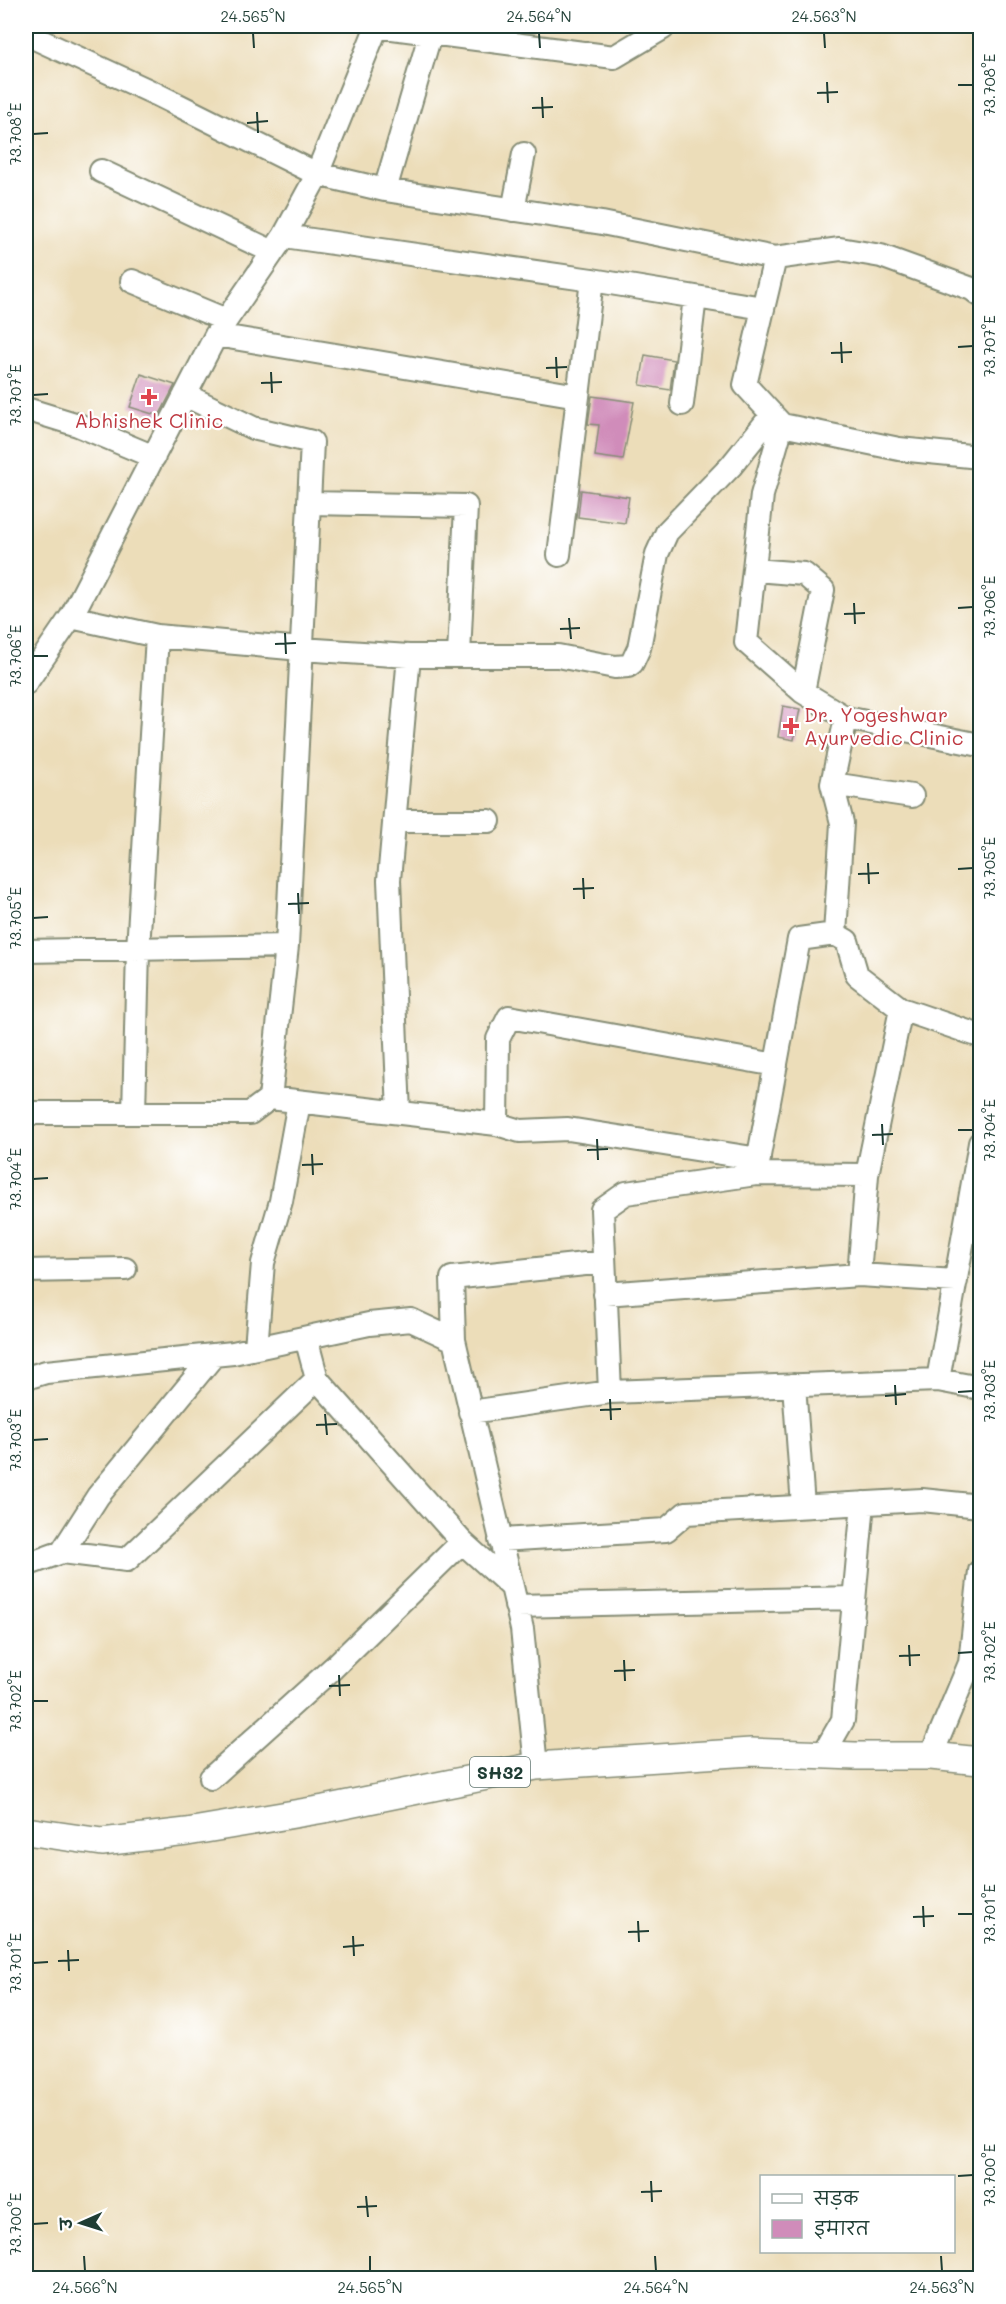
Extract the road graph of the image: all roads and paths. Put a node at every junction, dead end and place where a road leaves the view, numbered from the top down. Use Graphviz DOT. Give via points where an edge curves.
graph roads {
  1 [pos="377,26"];
  2 [pos="664,26"];
  3 [pos="26,34"];
  4 [pos="430,35"];
  5 [pos="524,154"];
  6 [pos="101,171"];
  7 [pos="317,174"];
  8 [pos="385,190"];
  9 [pos="513,210"];
  10 [pos="279,244"];
  11 [pos="775,258"];
  12 [pos="592,280"];
  13 [pos="132,281"];
  14 [pos="981,295"];
  15 [pos="695,297"];
  16 [pos="763,308"];
  17 [pos="221,327"];
  18 [pos="185,395"];
  19 [pos="578,396"];
  20 [pos="682,404"];
  21 [pos="26,409"];
  22 [pos="777,420"];
  23 [pos="154,457"];
  24 [pos="981,457"];
  25 [pos="309,503"];
  26 [pos="559,555"];
  27 [pos="754,570"];
  28 [pos="71,617"];
  29 [pos="157,636"];
  30 [pos="301,649"];
  31 [pos="410,656"];
  32 [pos="459,656"];
  33 [pos="26,683"];
  34 [pos="803,692"];
  35 [pos="846,718"];
  36 [pos="981,745"];
  37 [pos="832,784"];
  38 [pos="912,796"];
  39 [pos="489,820"];
  40 [pos="394,821"];
  41 [pos="835,934"];
  42 [pos="287,946"];
  43 [pos="138,949"];
  44 [pos="26,951"];
  45 [pos="901,1009"];
  46 [pos="981,1036"];
  47 [pos="776,1065"];
  48 [pos="270,1098"];
  49 [pos="299,1102"];
  50 [pos="26,1113"];
  51 [pos="134,1113"];
  52 [pos="399,1113"];
  53 [pos="497,1124"];
  54 [pos="981,1143"];
  55 [pos="757,1167"];
  56 [pos="867,1175"];
  57 [pos="604,1262"];
  58 [pos="125,1269"];
  59 [pos="26,1270"];
  60 [pos="859,1275"];
  61 [pos="956,1281"];
  62 [pos="605,1294"];
  63 [pos="306,1338"];
  64 [pos="454,1340"];
  65 [pos="256,1348"];
  66 [pos="213,1355"];
  67 [pos="26,1378"];
  68 [pos="316,1379"];
  69 [pos="938,1380"];
  70 [pos="794,1385"];
  71 [pos="981,1388"];
  72 [pos="610,1392"];
  73 [pos="470,1412"];
  74 [pos="863,1503"];
  75 [pos="803,1506"];
  76 [pos="981,1506"];
  77 [pos="500,1540"];
  78 [pos="462,1542"];
  79 [pos="62,1552"];
  80 [pos="26,1565"];
  81 [pos="981,1571"];
  82 [pos="514,1596"];
  83 [pos="854,1598"];
  84 [pos="823,1755"];
  85 [pos="931,1756"];
  86 [pos="981,1761"];
  87 [pos="536,1766"];
  88 [pos="211,1778"];
  89 [pos="26,1831"];
  1 -- 4 [label="street"];
  1 -- 7 [label="street"];
  2 -- 4 [label="street" via="614,57"];
  3 -- 7 [label="street"];
  4 -- 8 [label="street"];
  5 -- 9 [label="street"];
  6 -- 10 [label="street"];
  7 -- 8 [label="street"];
  7 -- 10 [label="street"];
  8 -- 9 [label="street"];
  9 -- 11 [label="street" via="602,223"];
  10 -- 12 [label="street"];
  10 -- 17 [label="street"];
  11 -- 14 [label="street" via="840,249 881,256"];
  11 -- 16 [label="street"];
  12 -- 15 [label="street"];
  12 -- 19 [label="street"];
  13 -- 17 [label="street"];
  15 -- 16 [label="street"];
  15 -- 20 [label="street"];
  16 -- 22 [label="street" via="745,386"];
  17 -- 18 [label="street"];
  17 -- 19 [label="street"];
  18 -- 23 [label="street"];
  18 -- 25 [label="street" via="253,428 312,442"];
  19 -- 26 [label="street"];
  21 -- 23 [label="street" via="78,425"];
  22 -- 24 [label="street" via="899,449"];
  22 -- 27 [label="street" via="762,495"];
  22 -- 32 [label="street" via="667,532 657,554 639,648 632,663 622,668 558,656"];
  23 -- 28 [label="street"];
  25 -- 30 [label="street"];
  25 -- 32 [label="street" via="466,506"];
  27 -- 34 [label="street" via="746,642"];
  27 -- 34 [label="street" via="804,574 823,590"];
  28 -- 29 [label="street"];
  28 -- 33 [label="street"];
  29 -- 30 [label="street"];
  29 -- 43 [label="street"];
  30 -- 31 [label="street"];
  30 -- 42 [label="street"];
  31 -- 32 [label="street"];
  31 -- 40 [label="street"];
  34 -- 35 [label="street"];
  35 -- 36 [label="street"];
  35 -- 37 [label="street"];
  37 -- 38 [label="street"];
  37 -- 41 [label="street" via="842,823"];
  39 -- 40 [label="street"];
  40 -- 52 [label="street" via="389,880"];
  41 -- 45 [label="street" via="848,941 857,975"];
  41 -- 47 [label="street" via="799,939"];
  42 -- 43 [label="street"];
  42 -- 48 [label="street"];
  43 -- 44 [label="street"];
  43 -- 51 [label="street"];
  45 -- 46 [label="street"];
  45 -- 56 [label="street"];
  47 -- 53 [label="street" via="509,1017 498,1039"];
  47 -- 55 [label="street"];
  48 -- 49 [label="street"];
  48 -- 51 [label="street" via="250,1113"];
  49 -- 52 [label="street"];
  49 -- 65 [label="street" via="281,1202 263,1263"];
  50 -- 51 [label="street"];
  52 -- 53 [label="street"];
  53 -- 55 [label="street" via="519,1131 568,1129"];
  54 -- 61 [label="street"];
  55 -- 56 [label="street"];
  55 -- 57 [label="street" via="626,1192 602,1210"];
  56 -- 60 [label="street"];
  57 -- 62 [label="street"];
  57 -- 64 [label="street" via="452,1278"];
  58 -- 59 [label="street"];
  60 -- 61 [label="street"];
  60 -- 62 [label="street"];
  61 -- 69 [label="street"];
  62 -- 72 [label="street"];
  63 -- 64 [label="street" via="369,1324 411,1320"];
  63 -- 65 [label="street"];
  63 -- 68 [label="street"];
  64 -- 73 [label="street"];
  65 -- 66 [label="street"];
  66 -- 67 [label="street" via="46,1372"];
  66 -- 79 [label="street" via="98,1496"];
  68 -- 78 [label="street"];
  68 -- 79 [label="street" via="127,1560"];
  69 -- 70 [label="street"];
  69 -- 71 [label="street"];
  70 -- 72 [label="street"];
  70 -- 75 [label="street"];
  72 -- 73 [label="street"];
  73 -- 77 [label="street"];
  74 -- 75 [label="street"];
  74 -- 76 [label="street" via="922,1500"];
  74 -- 83 [label="street"];
  75 -- 77 [label="street" via="686,1513 666,1530"];
  77 -- 82 [label="street"];
  78 -- 82 [label="street"];
  78 -- 88 [label="street" via="333,1668"];
  79 -- 80 [label="street"];
  81 -- 85 [label="street" via="970,1663"];
  82 -- 83 [label="street"];
  82 -- 87 [label="street" via="522,1629"];
  83 -- 84 [label="street" via="843,1720"];
  84 -- 85 [label="main road, SH32"];
  84 -- 87 [label="main road, SH32" via="751,1752"];
  85 -- 86 [label="main road, SH32"];
  87 -- 89 [label="main road, SH32" via="187,1832 102,1842"];
}
